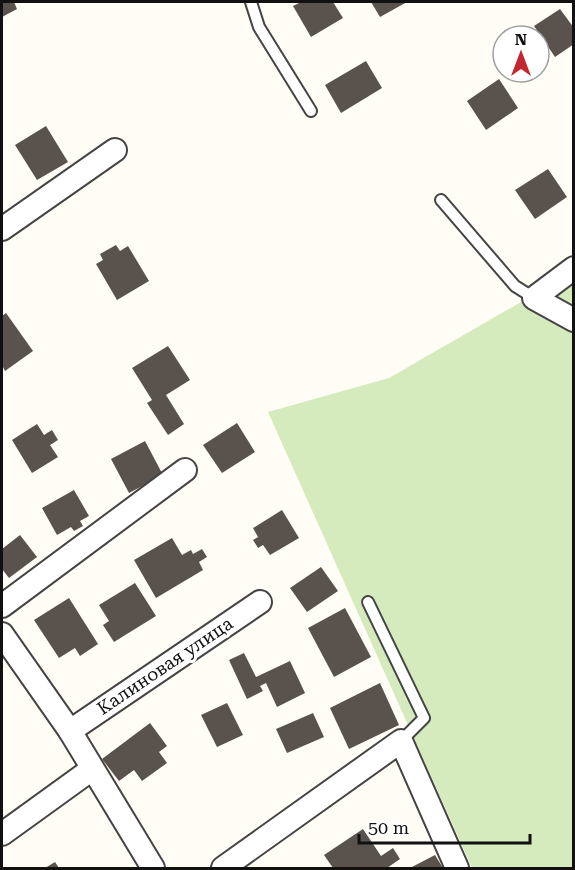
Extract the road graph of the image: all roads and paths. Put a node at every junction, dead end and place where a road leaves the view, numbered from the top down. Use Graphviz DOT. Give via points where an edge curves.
graph roads {
  1 [pos="251,2"];
  2 [pos="311,111"];
  3 [pos="115,150"];
  4 [pos="441,200"];
  5 [pos="2,229"];
  6 [pos="573,268"];
  7 [pos="534,298"];
  8 [pos="573,320"];
  9 [pos="185,470"];
  10 [pos="260,602"];
  11 [pos="368,602"];
  12 [pos="2,606"];
  13 [pos="2,634"];
  14 [pos="70,731"];
  15 [pos="401,741"];
  16 [pos="93,769"];
  17 [pos="2,834"];
  18 [pos="153,868"];
  19 [pos="223,868"];
  20 [pos="457,868"];
  1 -- 2 [label="lane" via="259,27"];
  3 -- 5 [label="street"];
  4 -- 7 [label="lane" via="514,286"];
  6 -- 7 [label="street"];
  7 -- 8 [label="street"];
  9 -- 12 [label="street"];
  10 -- 14 [label="street, Калиновая улица"];
  11 -- 15 [label="lane" via="424,718"];
  13 -- 14 [label="street"];
  14 -- 16 [label="street"];
  15 -- 19 [label="street"];
  15 -- 20 [label="street"];
  16 -- 17 [label="street"];
  16 -- 18 [label="street"];
}
